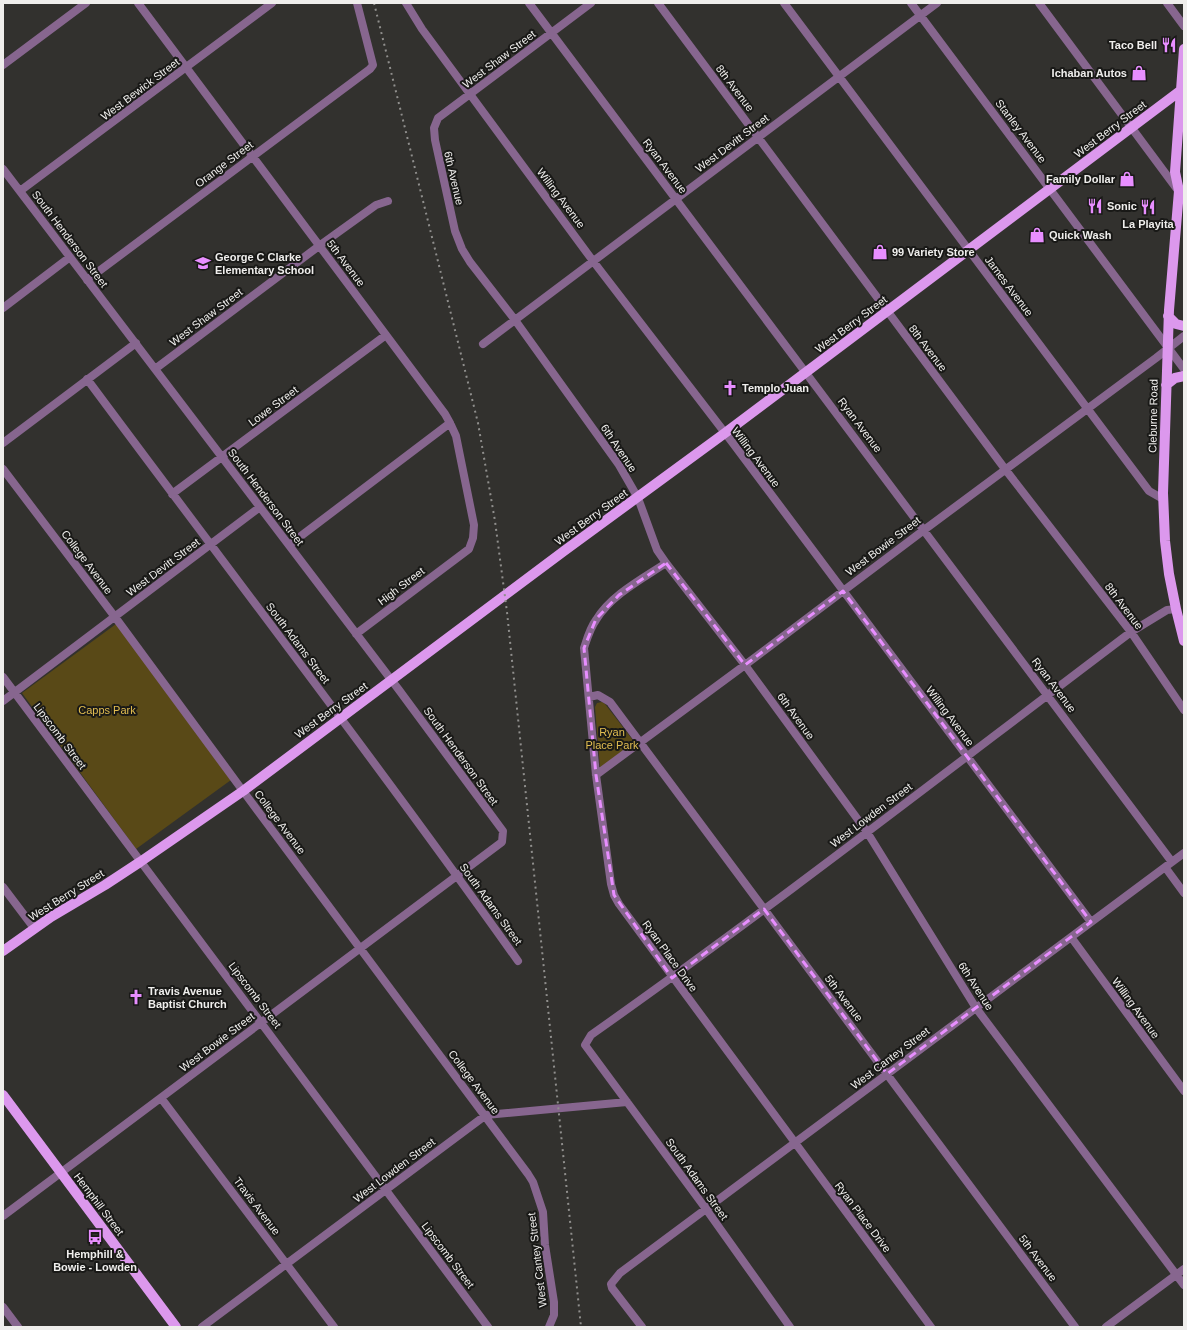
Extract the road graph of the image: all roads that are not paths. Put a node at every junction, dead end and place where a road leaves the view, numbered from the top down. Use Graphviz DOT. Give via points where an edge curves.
graph roads {
  1 [pos="86,3"];
  2 [pos="138,3"];
  3 [pos="272,3"];
  4 [pos="357,3"];
  5 [pos="406,3"];
  6 [pos="529,3"];
  7 [pos="591,3"];
  8 [pos="658,3"];
  9 [pos="784,3"];
  10 [pos="911,3"];
  11 [pos="937,3"];
  12 [pos="1039,3"];
  13 [pos="1167,3"];
  14 [pos="921,15"];
  15 [pos="1184,26"];
  16 [pos="552,33"];
  17 [pos="1184,49"];
  18 [pos="3,65"];
  19 [pos="186,68"];
  20 [pos="839,77"];
  21 [pos="1182,90"];
  22 [pos="470,94"];
  23 [pos="1132,127"];
  24 [pos="758,137"];
  25 [pos="435,140"];
  26 [pos="252,157"];
  27 [pos="4,171"];
  28 [pos="1184,178"];
  29 [pos="1051,189"];
  30 [pos="20,191"];
  31 [pos="1179,191"];
  32 [pos="676,199"];
  33 [pos="388,201"];
  34 [pos="319,246"];
  35 [pos="968,250"];
  36 [pos="70,257"];
  37 [pos="594,261"];
  38 [pos="87,280"];
  39 [pos="3,308"];
  40 [pos="887,311"];
  41 [pos="1168,316"];
  42 [pos="515,320"];
  43 [pos="1184,326"];
  44 [pos="386,335"];
  45 [pos="1184,336"];
  46 [pos="136,343"];
  47 [pos="483,344"];
  48 [pos="1168,349"];
  49 [pos="155,369"];
  50 [pos="1184,369"];
  51 [pos="806,372"];
  52 [pos="1184,376"];
  53 [pos="87,379"];
  54 [pos="1166,385"];
  55 [pos="1087,409"];
  56 [pos="450,423"];
  57 [pos="725,433"];
  58 [pos="3,443"];
  59 [pos="222,458"];
  60 [pos="3,469"];
  61 [pos="1005,470"];
  62 [pos="172,494"];
  63 [pos="638,498"];
  64 [pos="1164,499"];
  65 [pos="260,507"];
  66 [pos="924,530"];
  67 [pos="210,545"];
  68 [pos="289,545"];
  69 [pos="459,556"];
  70 [pos="666,563"];
  71 [pos="843,591"];
  72 [pos="1176,609"];
  73 [pos="115,617"];
  74 [pos="1131,632"];
  75 [pos="356,634"];
  76 [pos="1184,641"];
  77 [pos="745,665"];
  78 [pos="3,678"];
  79 [pos="392,680"];
  80 [pos="14,693"];
  81 [pos="1047,695"];
  82 [pos="589,697"];
  83 [pos="3,701"];
  84 [pos="1183,707"];
  85 [pos="341,718"];
  86 [pos="640,743"];
  87 [pos="967,756"];
  88 [pos="596,775"];
  89 [pos="243,790"];
  90 [pos="867,832"];
  91 [pos="502,842"];
  92 [pos="1184,853"];
  93 [pos="140,862"];
  94 [pos="1168,864"];
  95 [pos="457,875"];
  96 [pos="3,887"];
  97 [pos="1184,893"];
  98 [pos="764,909"];
  99 [pos="1091,922"];
  100 [pos="34,928"];
  101 [pos="1071,937"];
  102 [pos="360,948"];
  103 [pos="3,951"];
  104 [pos="518,961"];
  105 [pos="672,978"];
  106 [pos="976,1008"];
  107 [pos="262,1022"];
  108 [pos="585,1045"];
  109 [pos="887,1074"];
  110 [pos="1184,1091"];
  111 [pos="3,1095"];
  112 [pos="161,1098"];
  113 [pos="627,1102"];
  114 [pos="486,1115"];
  115 [pos="795,1143"];
  116 [pos="61,1173"];
  117 [pos="385,1190"];
  118 [pos="536,1190"];
  119 [pos="706,1209"];
  120 [pos="3,1216"];
  121 [pos="287,1264"];
  122 [pos="1184,1269"];
  123 [pos="1176,1274"];
  124 [pos="1184,1285"];
  125 [pos="3,1307"];
  126 [pos="18,1327"];
  127 [pos="176,1327"];
  128 [pos="202,1327"];
  129 [pos="334,1327"];
  130 [pos="488,1327"];
  131 [pos="549,1327"];
  132 [pos="642,1327"];
  133 [pos="790,1327"];
  134 [pos="932,1327"];
  135 [pos="1075,1327"];
  136 [pos="1106,1327"];
  1 -- 18 [label="street"];
  2 -- 19 [label="street, 5th Avenue"];
  3 -- 19 [label="street, West Bewick Street"];
  4 -- 26 [label="street, Orange Street" via="373,65"];
  5 -- 22 [label="street, Willing Avenue"];
  6 -- 16 [label="street, Ryan Avenue"];
  7 -- 16 [label="street, West Shaw Street"];
  8 -- 24 [label="street, 8th Avenue"];
  9 -- 20 [label="street, James Avenue"];
  10 -- 14 [label="street, Stanley Avenue"];
  11 -- 14 [label="street, West Devitt Street"];
  12 -- 23 [label="street"];
  13 -- 15 [label="street"];
  14 -- 20 [label="street, West Devitt Street"];
  14 -- 29 [label="street, Stanley Avenue"];
  16 -- 22 [label="street, West Shaw Street"];
  16 -- 32 [label="street, Ryan Avenue"];
  17 -- 21 [label="main road, Cleburne Road"];
  19 -- 26 [label="street, 5th Avenue"];
  19 -- 30 [label="street, West Bewick Street"];
  20 -- 24 [label="street, West Devitt Street"];
  20 -- 35 [label="street, James Avenue"];
  21 -- 23 [label="main road, West Berry Street"];
  21 -- 31 [label="main road, Cleburne Road" via="1175,172"];
  22 -- 25 [label="street, West Shaw Street" via="438,118 434,128"];
  22 -- 37 [label="street, Willing Avenue"];
  23 -- 29 [label="main road, West Berry Street"];
  23 -- 31 [label="street"];
  24 -- 32 [label="street, West Devitt Street"];
  24 -- 40 [label="street, 8th Avenue"];
  25 -- 42 [label="street, 6th Avenue" via="455,230 462,249"];
  26 -- 34 [label="street, 5th Avenue"];
  26 -- 38 [label="street, Orange Street"];
  27 -- 30 [label="street, South Henderson Street"];
  28 -- 31 [label="main road, Cleburne Road"];
  29 -- 35 [label="main road, West Berry Street"];
  29 -- 48 [label="street, Stanley Avenue"];
  30 -- 36 [label="street, South Henderson Street"];
  31 -- 41 [label="main road, Cleburne Road"];
  32 -- 37 [label="street, West Devitt Street"];
  32 -- 51 [label="street, Ryan Avenue"];
  33 -- 34 [label="street, West Shaw Street" via="376,205"];
  34 -- 44 [label="street, 5th Avenue"];
  34 -- 49 [label="street, West Shaw Street"];
  35 -- 40 [label="main road, West Berry Street"];
  35 -- 55 [label="street, James Avenue"];
  36 -- 38 [label="street, South Henderson Street"];
  36 -- 39 [label="street"];
  37 -- 42 [label="street, West Devitt Street"];
  37 -- 57 [label="street, Willing Avenue"];
  38 -- 46 [label="street, South Henderson Street"];
  40 -- 51 [label="main road, West Berry Street"];
  40 -- 61 [label="street, 8th Avenue"];
  41 -- 43 [label="main road" via="1176,324"];
  41 -- 48 [label="main road, Cleburne Road"];
  42 -- 47 [label="street, West Devitt Street"];
  42 -- 63 [label="street, 6th Avenue" via="619,465"];
  44 -- 56 [label="street, 5th Avenue"];
  44 -- 59 [label="street, Lowe Street"];
  45 -- 48 [label="street, West Bowie Street"];
  46 -- 49 [label="street, South Henderson Street"];
  46 -- 53 [label="street"];
  48 -- 50 [label="street, Stanley Avenue"];
  48 -- 54 [label="main road, Cleburne Road"];
  48 -- 55 [label="street, West Bowie Street"];
  49 -- 59 [label="street, South Henderson Street"];
  51 -- 57 [label="main road, West Berry Street"];
  51 -- 66 [label="street, Ryan Avenue"];
  52 -- 54 [label="main road" via="1175,378"];
  53 -- 58 [label="street"];
  53 -- 62 [label="street, South Adams Street"];
  54 -- 64 [label="main road, Cleburne Road"];
  55 -- 61 [label="street, West Bowie Street"];
  55 -- 64 [label="street, James Avenue" via="1149,491"];
  56 -- 68 [label="street"];
  56 -- 69 [label="street, 5th Avenue" via="456,436 474,525 469,549"];
  57 -- 63 [label="main road, West Berry Street"];
  57 -- 71 [label="street, Willing Avenue"];
  59 -- 62 [label="street, Lowe Street"];
  59 -- 65 [label="street, South Henderson Street"];
  60 -- 73 [label="street, College Avenue"];
  61 -- 66 [label="street, West Bowie Street"];
  61 -- 74 [label="street, 8th Avenue"];
  62 -- 67 [label="street, South Adams Street"];
  63 -- 70 [label="street, 6th Avenue" via="657,550"];
  63 -- 79 [label="main road, West Berry Street"];
  64 -- 72 [label="main road, Cleburne Road" via="1165,541"];
  65 -- 67 [label="street, West Devitt Street"];
  65 -- 68 [label="street, South Henderson Street"];
  66 -- 71 [label="street, West Bowie Street"];
  66 -- 81 [label="street, Ryan Avenue"];
  67 -- 73 [label="street, West Devitt Street"];
  67 -- 85 [label="street, South Adams Street"];
  68 -- 75 [label="street, South Henderson Street"];
  69 -- 75 [label="street, High Street"];
  70 -- 77 [label="street, 6th Avenue"];
  70 -- 82 [label="street, Ryan Place Drive" via="619,595 596,619 584,648"];
  71 -- 77 [label="street, West Bowie Street"];
  71 -- 87 [label="street, Willing Avenue"];
  72 -- 74 [label="street, West Lowden Street" via="1168,610"];
  72 -- 76 [label="main road, Cleburne Road"];
  73 -- 80 [label="street, West Devitt Street"];
  73 -- 89 [label="street, College Avenue"];
  74 -- 81 [label="street, West Lowden Street"];
  74 -- 84 [label="street, 8th Avenue"];
  75 -- 79 [label="street, South Henderson Street"];
  77 -- 86 [label="street, West Bowie Street"];
  77 -- 90 [label="street, 6th Avenue"];
  78 -- 80 [label="street, Lipscomb Street"];
  79 -- 85 [label="main road, West Berry Street"];
  79 -- 91 [label="street, South Henderson Street" via="503,831"];
  80 -- 83 [label="street, West Devitt Street"];
  80 -- 93 [label="street, Lipscomb Street"];
  81 -- 87 [label="street, West Lowden Street"];
  81 -- 94 [label="street, Ryan Avenue"];
  82 -- 86 [label="street, 5th Avenue" via="598,695 610,702"];
  82 -- 88 [label="street, Ryan Place Drive"];
  85 -- 89 [label="main road, West Berry Street"];
  85 -- 95 [label="street, South Adams Street"];
  86 -- 88 [label="street, West Bowie Street"];
  86 -- 98 [label="street, 5th Avenue"];
  87 -- 90 [label="street, West Lowden Street"];
  87 -- 99 [label="street, Willing Avenue"];
  88 -- 105 [label="street, Ryan Place Drive" via="614,895"];
  89 -- 93 [label="main road, West Berry Street"];
  89 -- 102 [label="street, College Avenue"];
  90 -- 98 [label="street, West Lowden Street"];
  90 -- 106 [label="street, 6th Avenue"];
  91 -- 95 [label="street, West Bowie Street"];
  92 -- 94 [label="street, West Cantey Street"];
  93 -- 100 [label="main road, West Berry Street"];
  93 -- 107 [label="street, Lipscomb Street"];
  94 -- 97 [label="street, Ryan Avenue"];
  94 -- 99 [label="street, West Cantey Street"];
  95 -- 102 [label="street, West Bowie Street"];
  95 -- 104 [label="street, South Adams Street"];
  96 -- 100 [label="street"];
  98 -- 105 [label="street, West Lowden Street"];
  98 -- 109 [label="street, 5th Avenue"];
  99 -- 101 [label="street, West Cantey Street"];
  100 -- 103 [label="main road, West Berry Street"];
  101 -- 106 [label="street, West Cantey Street"];
  101 -- 110 [label="street, Willing Avenue"];
  102 -- 107 [label="street, West Bowie Street"];
  102 -- 114 [label="street, College Avenue"];
  105 -- 108 [label="street, West Lowden Street" via="591,1035"];
  105 -- 115 [label="street, Ryan Place Drive"];
  106 -- 109 [label="street, West Cantey Street"];
  106 -- 123 [label="street, 6th Avenue"];
  107 -- 112 [label="street, West Bowie Street"];
  107 -- 117 [label="street, Lipscomb Street"];
  108 -- 113 [label="street, South Adams Street"];
  109 -- 115 [label="street, West Cantey Street"];
  109 -- 135 [label="street, 5th Avenue"];
  111 -- 116 [label="main road, Hemphill Street"];
  112 -- 116 [label="street, West Bowie Street"];
  112 -- 121 [label="street, Travis Avenue"];
  113 -- 114 [label="street"];
  113 -- 119 [label="street, South Adams Street"];
  114 -- 117 [label="street, West Lowden Street"];
  114 -- 118 [label="street, College Avenue" via="528,1174"];
  115 -- 119 [label="street, West Cantey Street"];
  115 -- 134 [label="street, Ryan Place Drive"];
  116 -- 120 [label="street, West Bowie Street"];
  116 -- 127 [label="main road, Hemphill Street"];
  117 -- 121 [label="street, West Lowden Street"];
  117 -- 130 [label="street, Lipscomb Street"];
  118 -- 131 [label="street, West Cantey Street" via="543,1212 545,1245 554,1302 554,1315"];
  119 -- 132 [label="street, West Cantey Street" via="620,1273 611,1284"];
  119 -- 133 [label="street, South Adams Street"];
  121 -- 128 [label="street, West Lowden Street"];
  121 -- 129 [label="street, Travis Avenue"];
  122 -- 123 [label="street"];
  123 -- 124 [label="street, 6th Avenue"];
  123 -- 136 [label="street"];
  125 -- 126 [label="street"];
}
